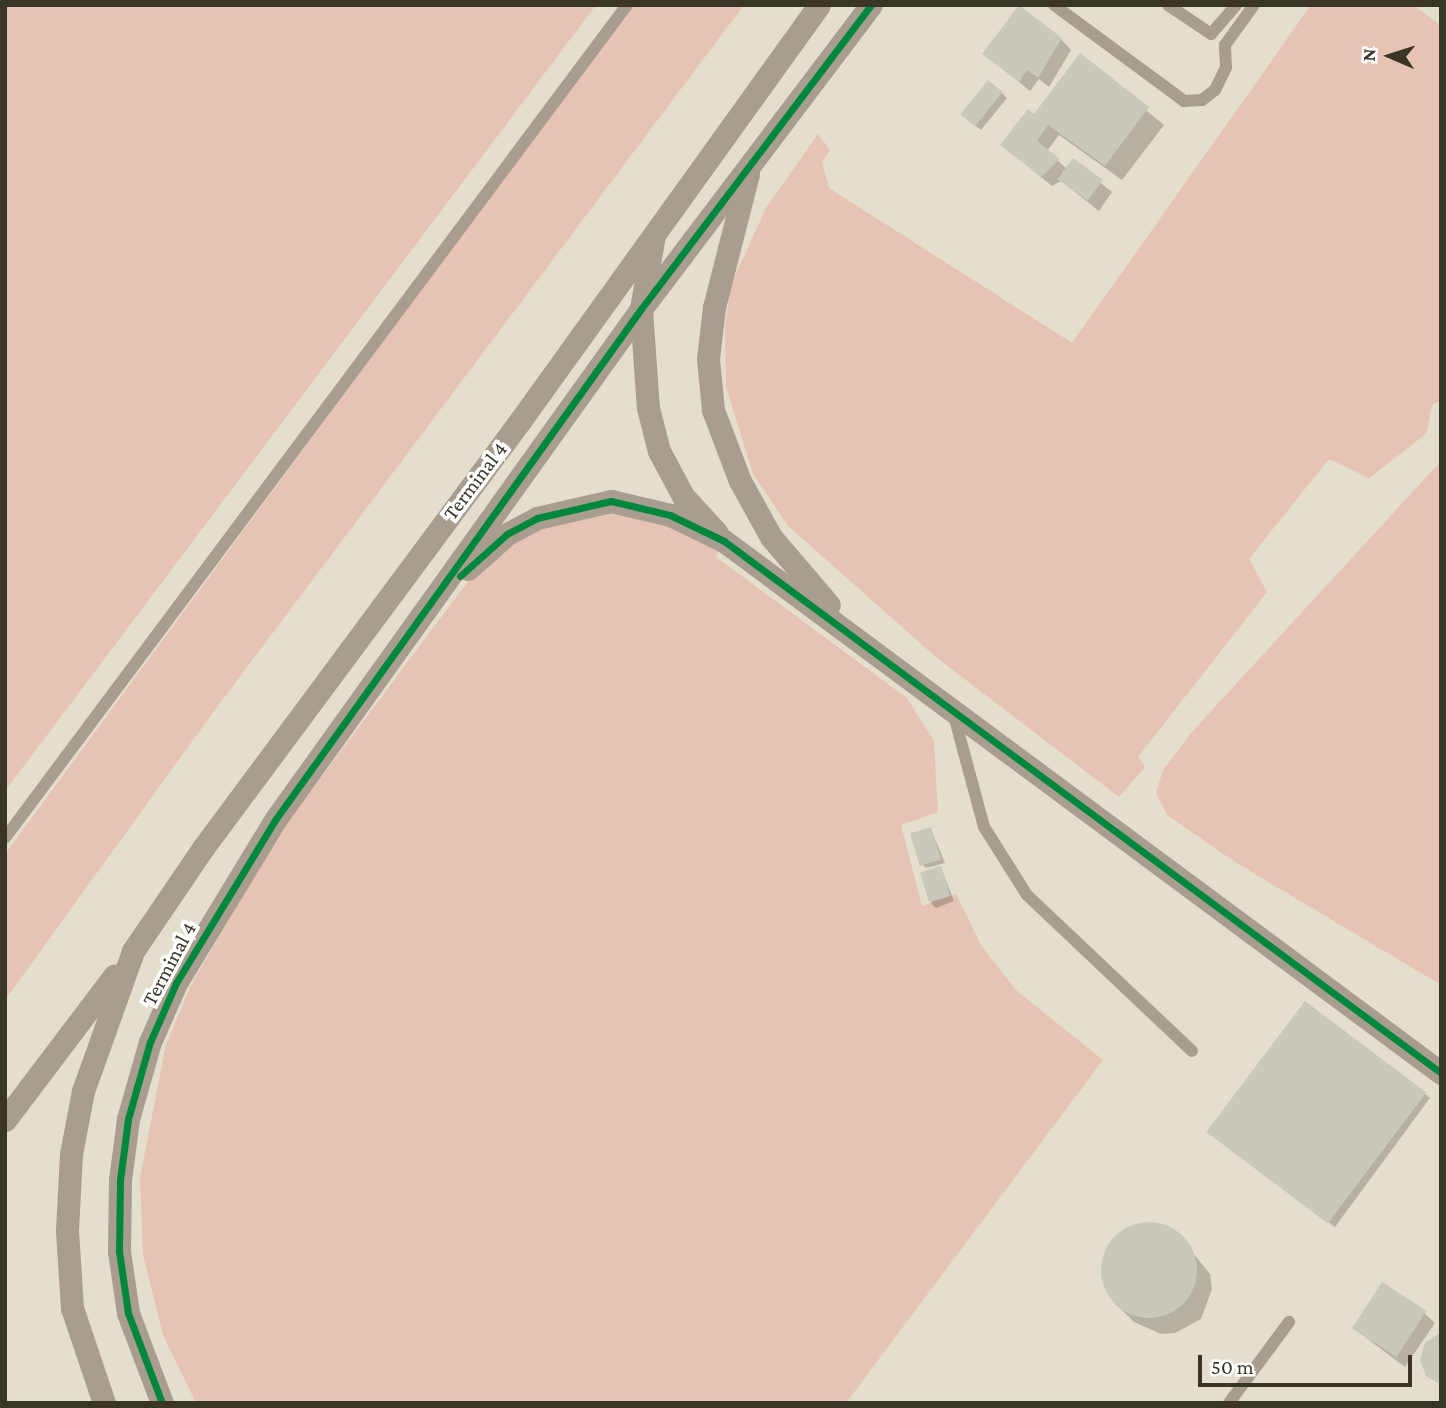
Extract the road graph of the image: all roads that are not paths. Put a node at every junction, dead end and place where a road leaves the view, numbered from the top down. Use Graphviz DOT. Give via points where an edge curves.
graph roads {
  1 [pos="627,5"];
  2 [pos="819,5"];
  3 [pos="871,5"];
  4 [pos="1054,5"];
  5 [pos="1168,5"];
  6 [pos="1236,5"];
  7 [pos="1254,5"];
  8 [pos="751,165"];
  9 [pos="654,232"];
  10 [pos="642,309"];
  11 [pos="724,541"];
  12 [pos="435,599"];
  13 [pos="851,631"];
  14 [pos="952,707"];
  15 [pos="5,838"];
  16 [pos="133,951"];
  17 [pos="1192,1051"];
  18 [pos="1441,1073"];
  19 [pos="5,1120"];
  20 [pos="1289,1322"];
  21 [pos="104,1403"];
  22 [pos="162,1403"];
  23 [pos="1229,1403"];
  1 -- 15 [label="lane"];
  2 -- 9 [label="street, Terminal 4"];
  3 -- 8 [label="street"];
  4 -- 7 [label="lane" via="1184,101 1202,100 1215,90 1226,67 1225,45"];
  5 -- 6 [label="lane" via="1211,34"];
  8 -- 10 [label="street"];
  8 -- 13 [label="street" via="714,307 708,359 713,410 740,481 771,537"];
  9 -- 10 [label="street"];
  9 -- 16 [label="street, Terminal 4" via="211,837"];
  10 -- 11 [label="street" via="643,373 659,451 683,496"];
  10 -- 12 [label="street"];
  11 -- 12 [label="street" via="642,506 611,501 572,507 507,534"];
  11 -- 13 [label="street"];
  12 -- 22 [label="street, Terminal 4" via="235,879 176,983 150,1042 128,1119 120,1180 119,1251 128,1313"];
  13 -- 14 [label="street"];
  14 -- 17 [label="lane" via="984,827 1027,895"];
  14 -- 18 [label="street"];
  16 -- 19 [label="street"];
  16 -- 21 [label="street, Terminal 4" via="83,1091 71,1154 67,1230 72,1308"];
  20 -- 23 [label="lane"];
}
